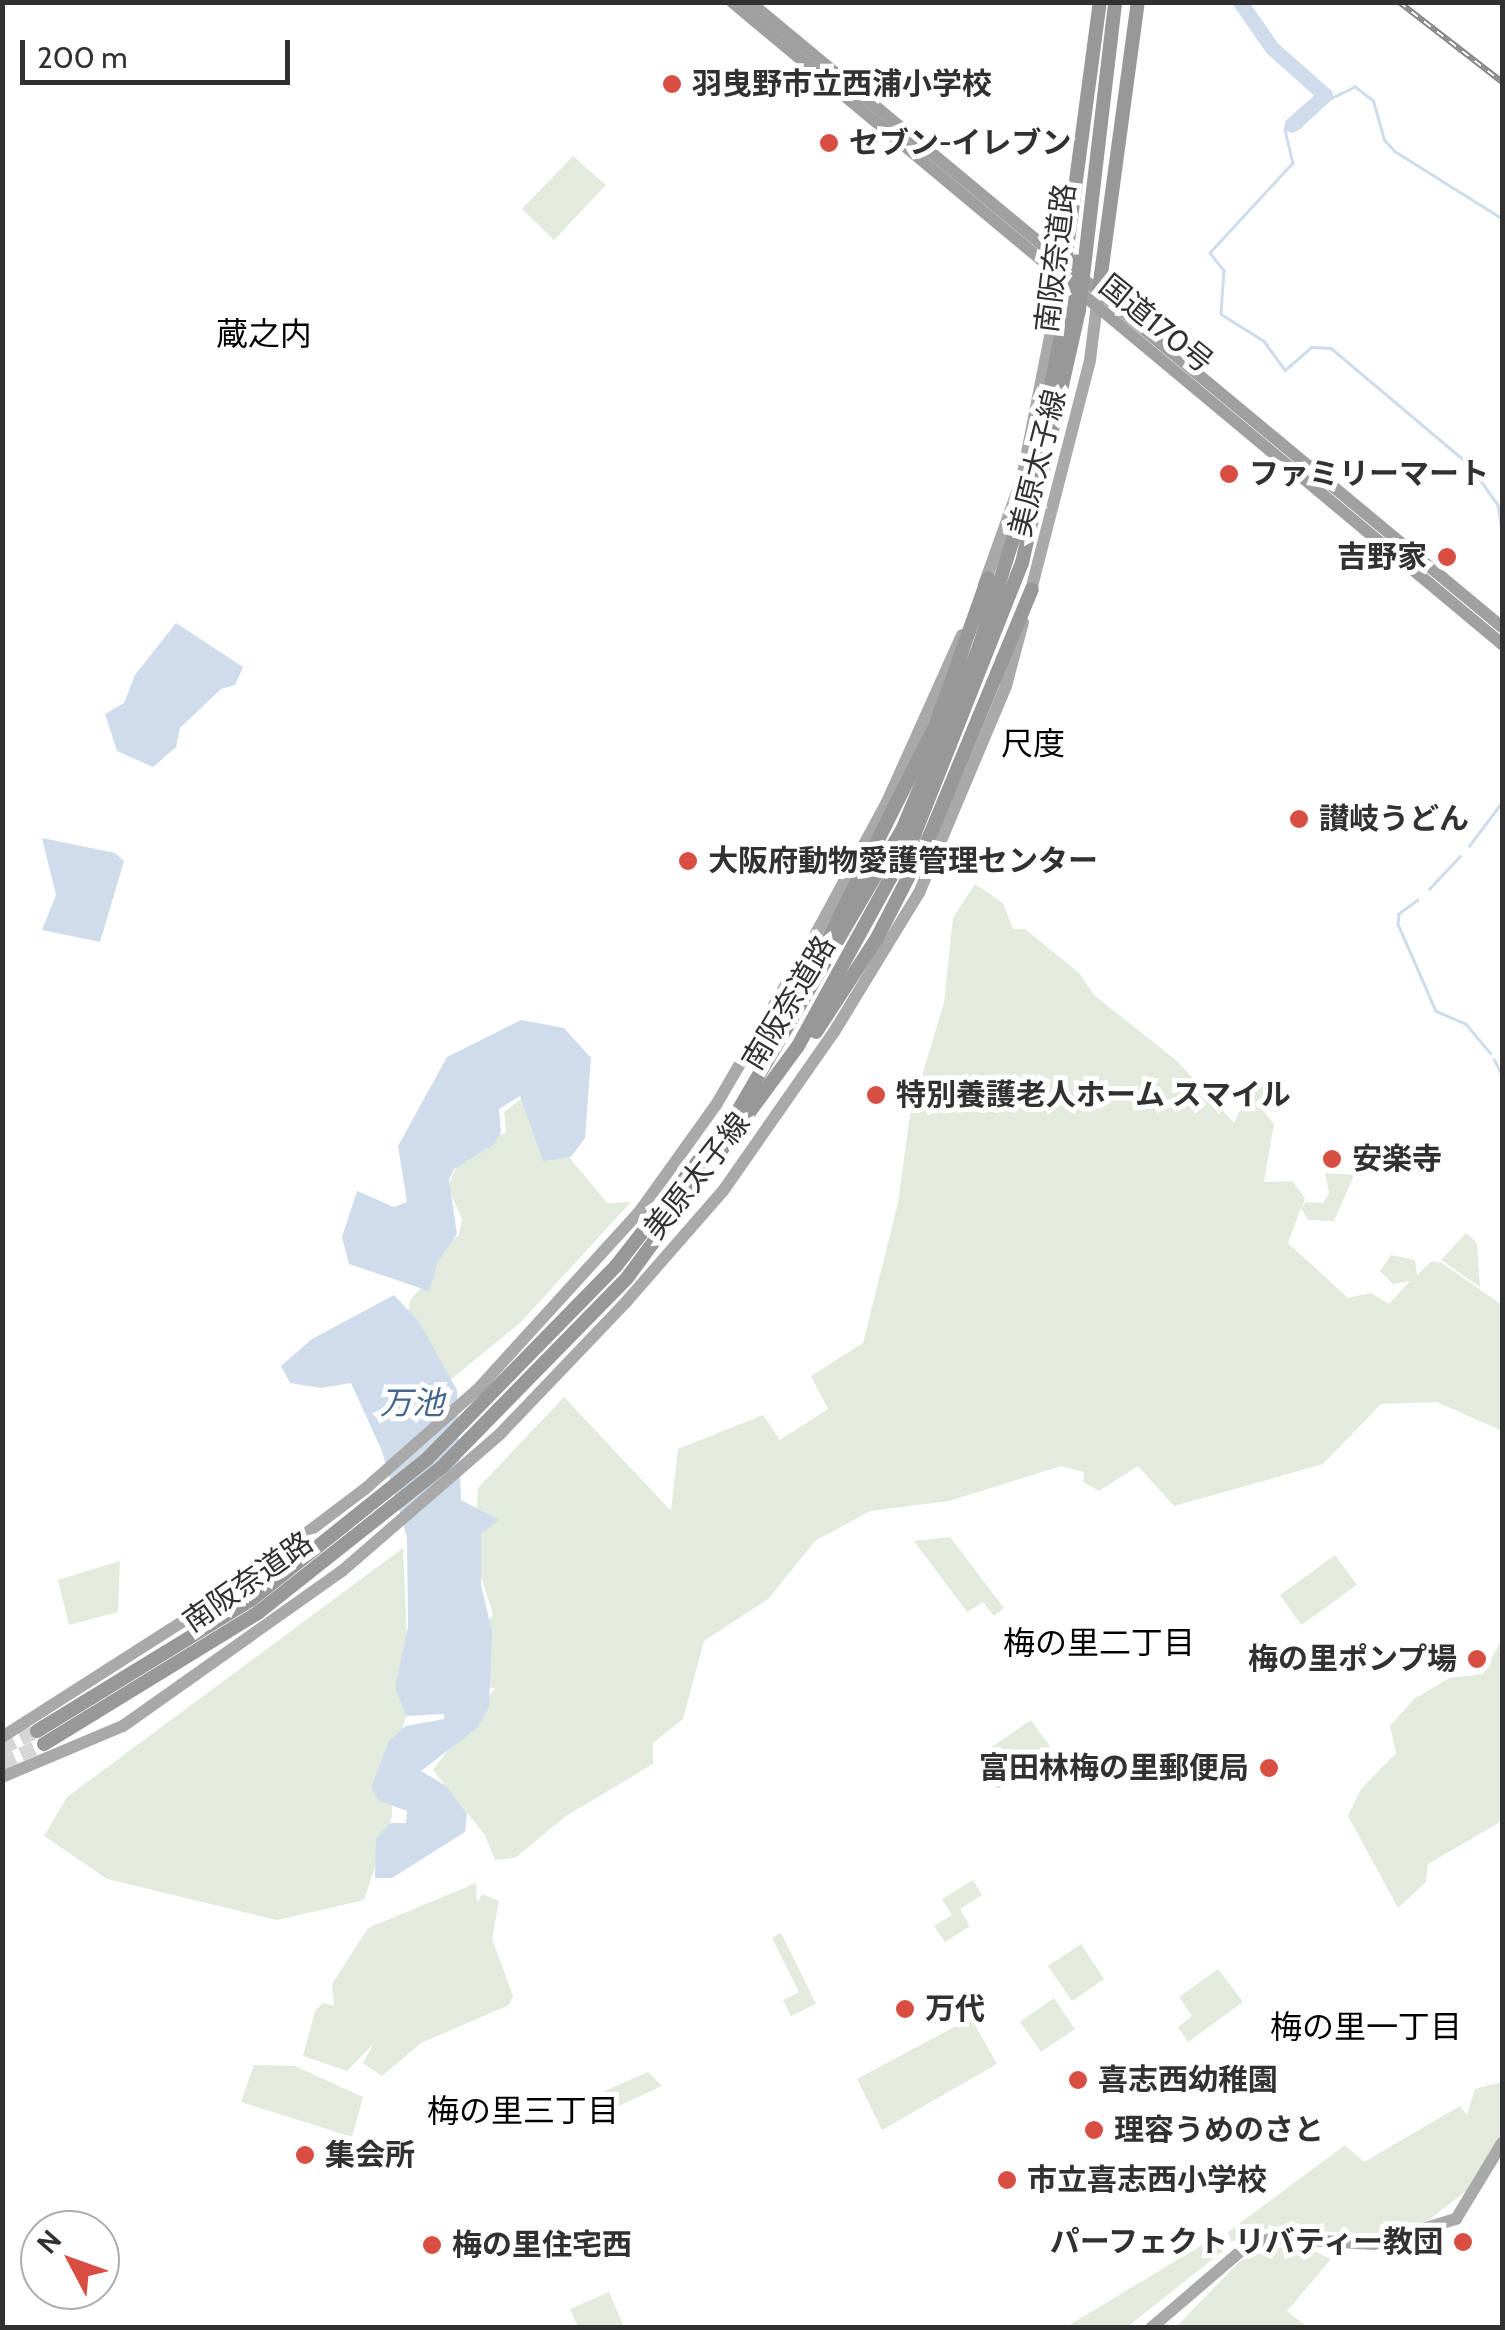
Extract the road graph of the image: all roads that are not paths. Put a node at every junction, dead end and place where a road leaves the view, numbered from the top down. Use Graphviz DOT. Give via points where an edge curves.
graph roads {
  1 [pos="732,2"];
  2 [pos="750,2"];
  3 [pos="1100,2"];
  4 [pos="1112,2"];
  5 [pos="1138,2"];
  6 [pos="1065,263"];
  7 [pos="1062,280"];
  8 [pos="1099,289"];
  9 [pos="1097,306"];
  10 [pos="988,578"];
  11 [pos="1032,589"];
  12 [pos="1502,627"];
  13 [pos="1502,644"];
  14 [pos="909,830"];
  15 [pos="798,1046"];
  16 [pos="762,1074"];
  17 [pos="494,1407"];
  18 [pos="2,1737"];
  19 [pos="2,1777"];
  20 [pos="1502,2143"];
  21 [pos="1151,2328"];
  1 -- 7 [label="highway, 国道170号"];
  2 -- 6 [label="highway, 国道170号"];
  3 -- 6 [label="highway"];
  4 -- 14 [label="highway, 南阪奈道路" via="1064,339 1036,460 979,646"];
  5 -- 8 [label="highway"];
  6 -- 7 [label="main road, 美原太子線"];
  6 -- 8 [label="highway, 国道170号"];
  7 -- 9 [label="highway, 国道170号"];
  7 -- 10 [label="main road, 美原太子線" via="1022,478"];
  8 -- 9 [label="main road, 美原太子線"];
  8 -- 12 [label="highway, 国道170号"];
  9 -- 11 [label="main road, 美原太子線" via="1090,360"];
  9 -- 13 [label="highway, 国道170号"];
  10 -- 16 [label="highway" via="935,726"];
  10 -- 18 [label="main road, 美原太子線" via="887,802 716,1105 640,1211 480,1388 365,1490 226,1594"];
  11 -- 15 [label="highway" via="921,852 877,938 815,1034"];
  11 -- 19 [label="main road, 美原太子線" via="1006,686 919,892 834,1032 723,1192 500,1434 373,1546 199,1678 123,1726"];
  14 -- 15 [label="highway, 南阪奈道路"];
  14 -- 16 [label="highway, 南阪奈道路"];
  15 -- 17 [label="highway, 南阪奈道路" via="627,1278"];
  16 -- 17 [label="highway, 南阪奈道路" via="616,1266"];
  17 -- 17 [label="highway, 南阪奈道路" via="251,1600 41,1738 259,1612 375,1524"];
  20 -- 21 [label="main road" via="1456,2219 1374,2244 1274,2238 1248,2245"];
}
